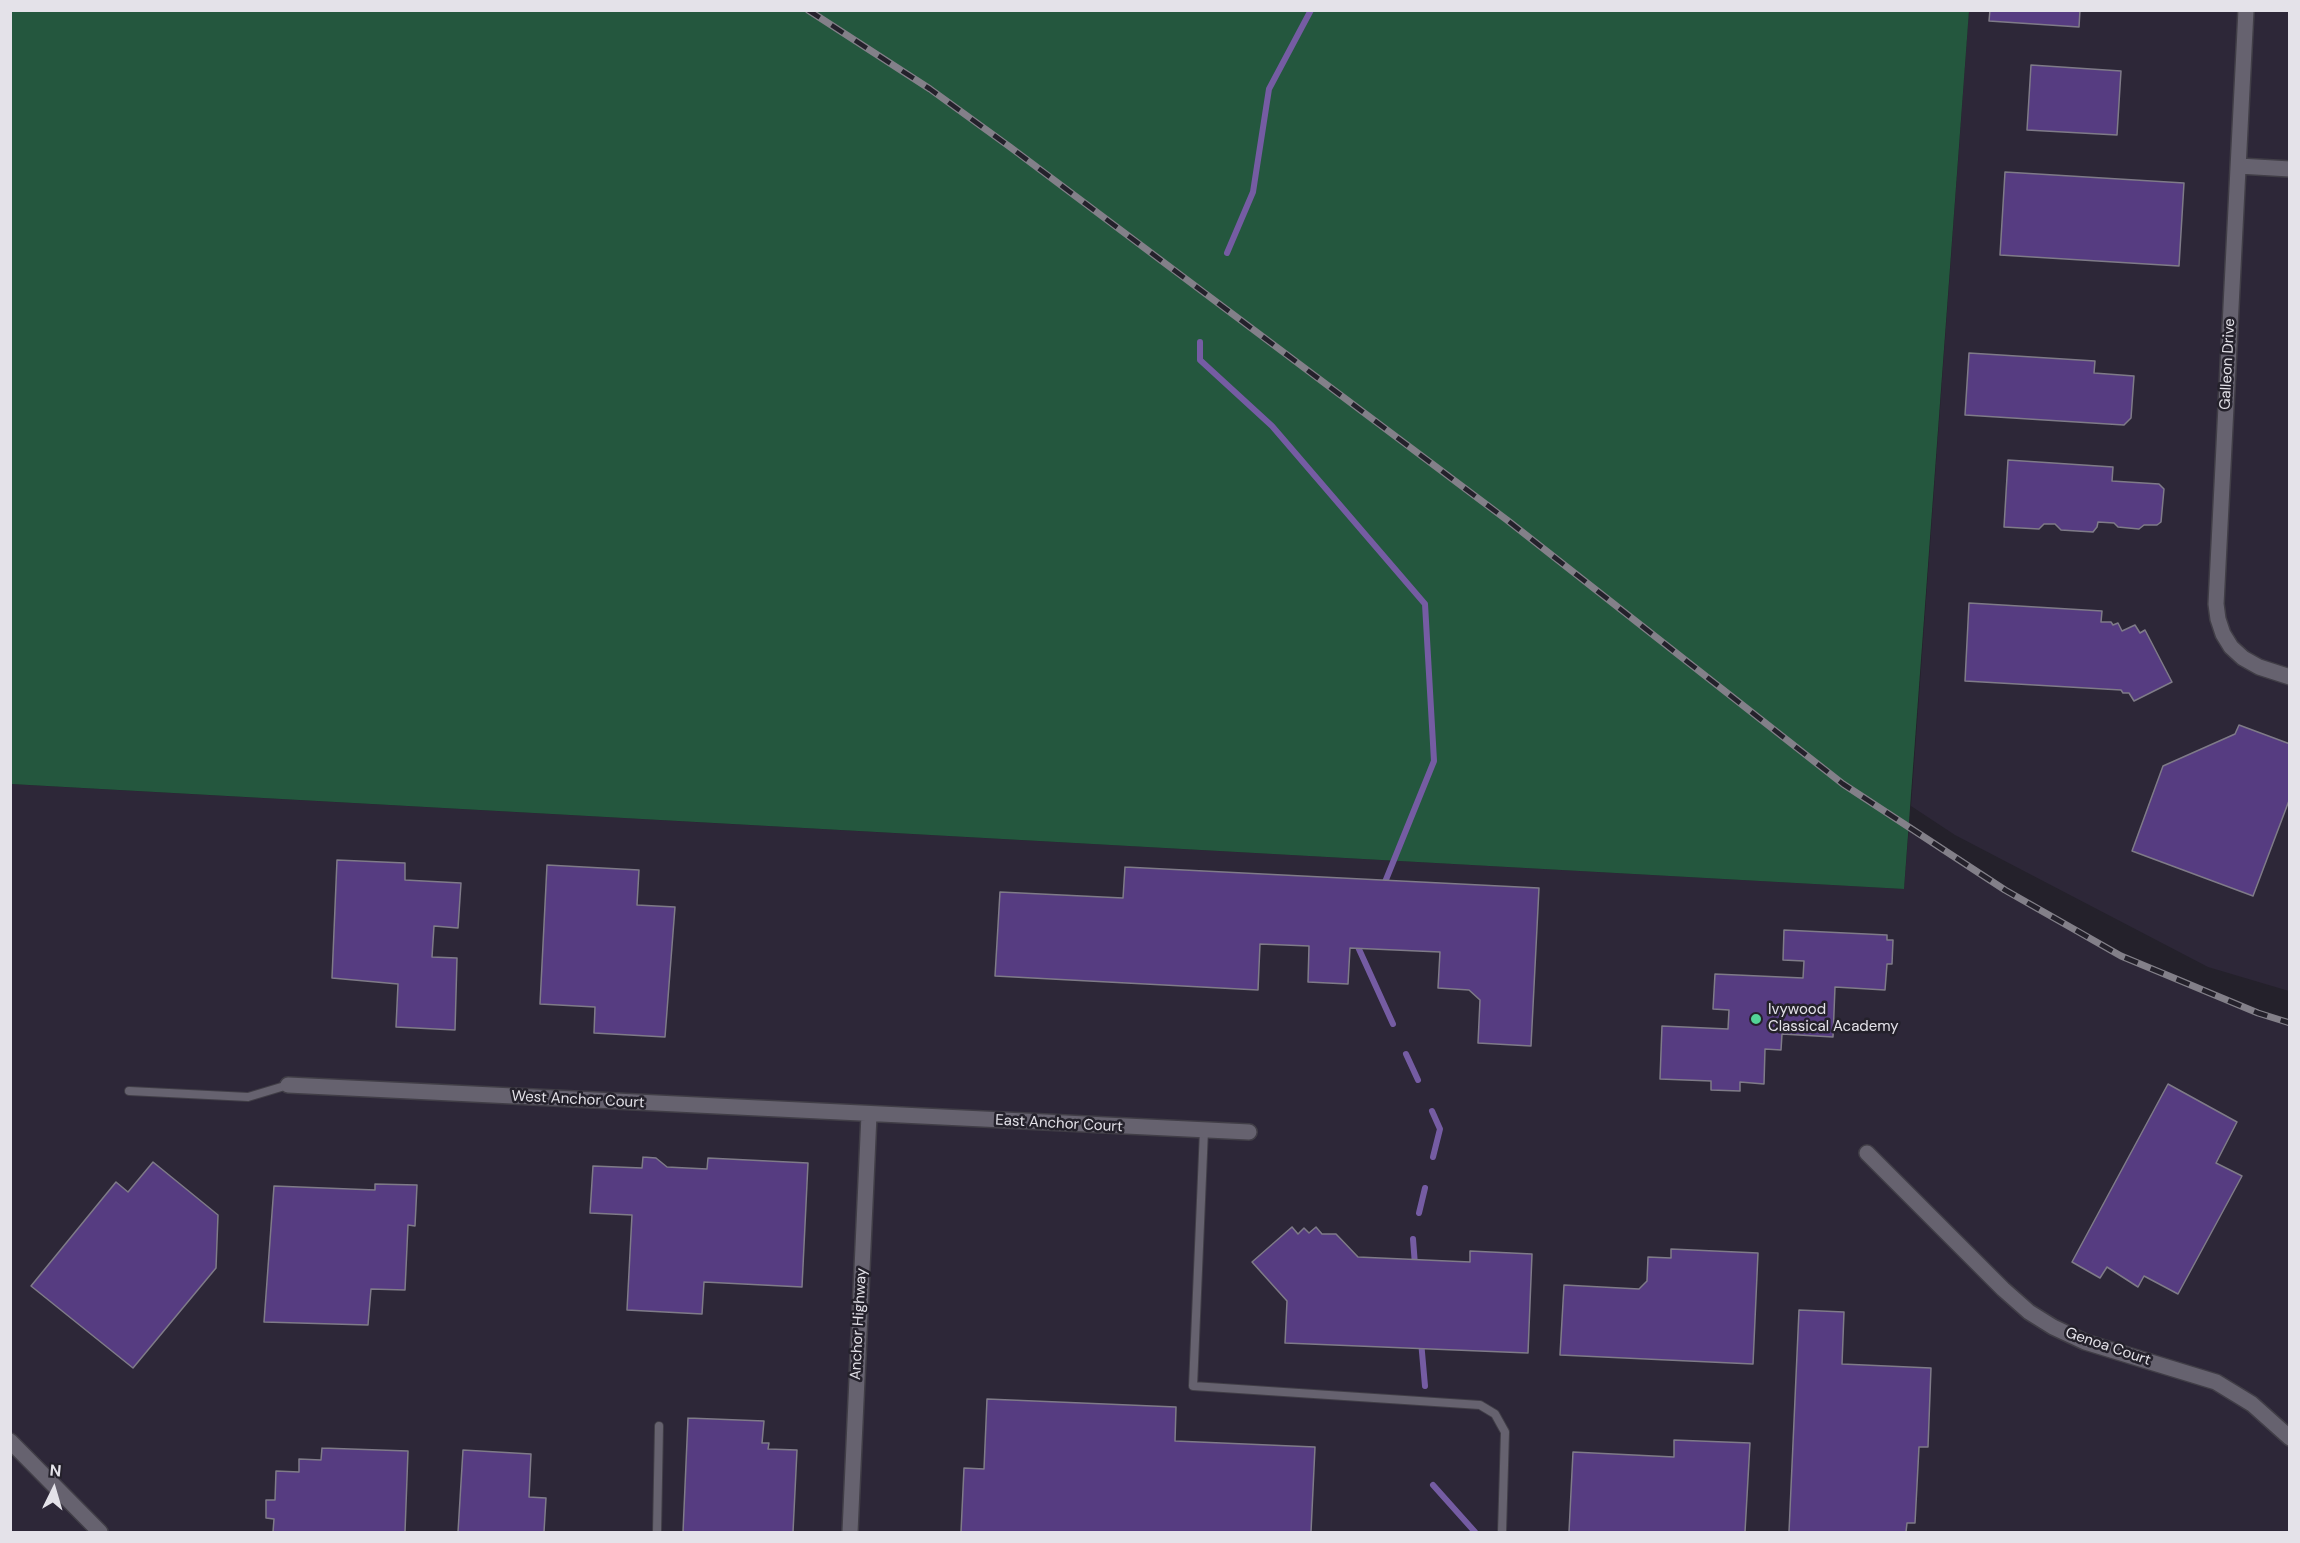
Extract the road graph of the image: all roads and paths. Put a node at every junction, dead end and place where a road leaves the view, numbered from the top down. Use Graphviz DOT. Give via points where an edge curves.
graph roads {
  1 [pos="2246,10"];
  2 [pos="2239,166"];
  3 [pos="2289,169"];
  4 [pos="2289,677"];
  5 [pos="288,1085"];
  6 [pos="129,1091"];
  7 [pos="869,1115"];
  8 [pos="1204,1130"];
  9 [pos="1249,1132"];
  10 [pos="1867,1153"];
  11 [pos="659,1426"];
  12 [pos="2289,1438"];
  13 [pos="14,1450"];
  14 [pos="100,1533"];
  15 [pos="657,1533"];
  16 [pos="850,1533"];
  17 [pos="1502,1533"];
  1 -- 2 [label="street, Galleon Drive"];
  2 -- 3 [label="street"];
  2 -- 4 [label="street, Galleon Drive" via="2216,604 2223,634 2242,658"];
  5 -- 6 [label="lane" via="248,1097"];
  5 -- 7 [label="street, West Anchor Court"];
  7 -- 8 [label="street, East Anchor Court"];
  7 -- 16 [label="street, Anchor Highway"];
  8 -- 9 [label="street, East Anchor Court"];
  8 -- 17 [label="lane" via="1193,1386 1480,1405 1495,1414 1505,1432"];
  10 -- 12 [label="street, Genoa Court" via="2029,1312 2085,1342 2216,1383 2252,1404"];
  11 -- 15 [label="lane"];
  13 -- 14 [label="street"];
}
